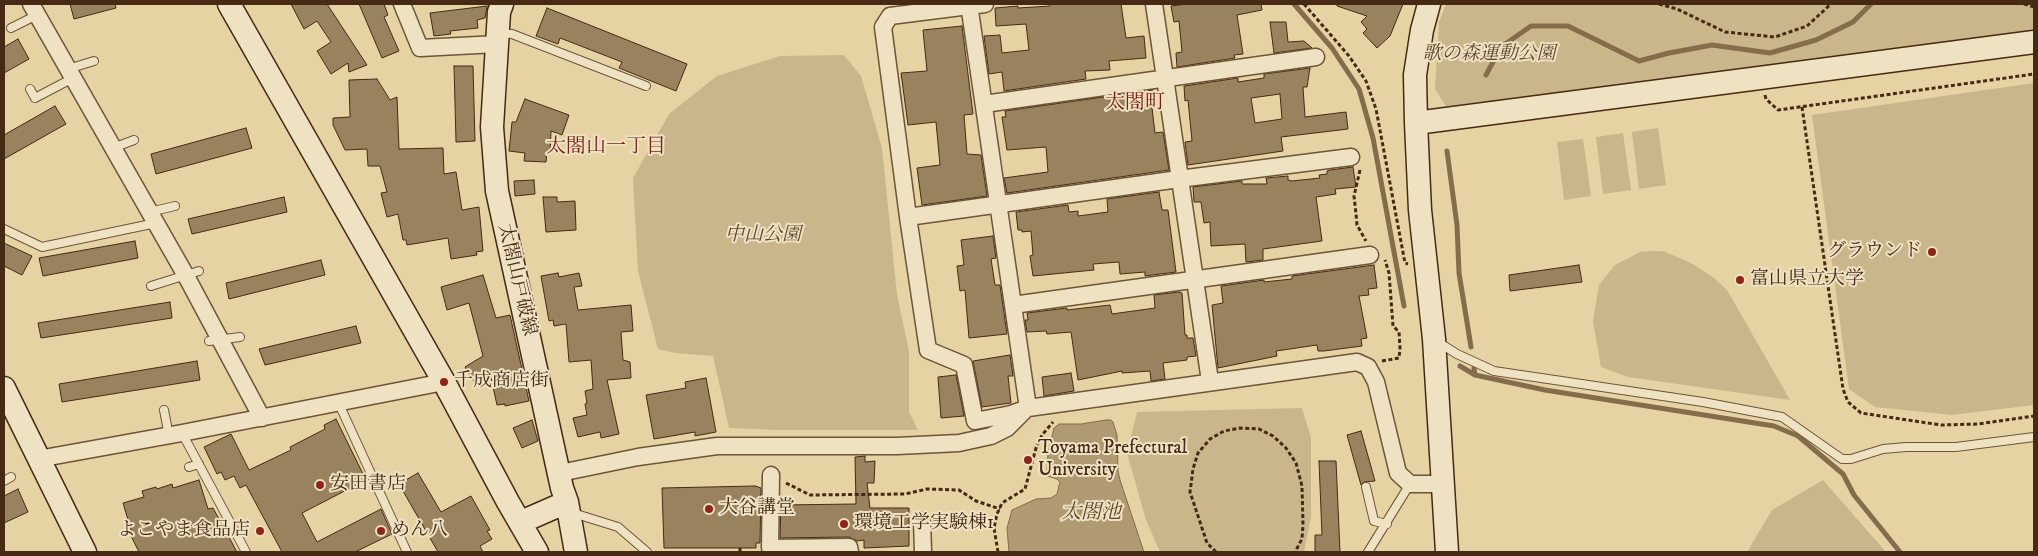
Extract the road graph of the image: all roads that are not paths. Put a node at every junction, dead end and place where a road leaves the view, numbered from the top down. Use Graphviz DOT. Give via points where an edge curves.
graph roads {
  1 [pos="229,4"];
  2 [pos="402,4"];
  3 [pos="502,4"];
  4 [pos="1154,4"];
  5 [pos="1429,4"];
  6 [pos="975,5"];
  7 [pos="34,10"];
  8 [pos="11,28"];
  9 [pos="497,38"];
  10 [pos="2034,42"];
  11 [pos="1316,57"];
  12 [pos="94,61"];
  13 [pos="70,73"];
  14 [pos="1165,79"];
  15 [pos="646,86"];
  16 [pos="30,90"];
  17 [pos="984,104"];
  18 [pos="1416,123"];
  19 [pos="134,140"];
  20 [pos="113,148"];
  21 [pos="1350,157"];
  22 [pos="1179,179"];
  23 [pos="998,205"];
  24 [pos="175,206"];
  25 [pos="908,217"];
  26 [pos="152,218"];
  27 [pos="4,229"];
  28 [pos="1370,255"];
  29 [pos="192,272"];
  30 [pos="1195,278"];
  31 [pos="151,286"];
  32 [pos="1013,305"];
  33 [pos="240,337"];
  34 [pos="1434,339"];
  35 [pos="214,340"];
  36 [pos="1210,381"];
  37 [pos="444,382"];
  38 [pos="4,388"];
  39 [pos="339,404"];
  40 [pos="1028,408"];
  41 [pos="164,410"];
  42 [pos="262,418"];
  43 [pos="176,434"];
  44 [pos="2034,437"];
  45 [pos="38,459"];
  46 [pos="198,464"];
  47 [pos="188,467"];
  48 [pos="560,473"];
  49 [pos="771,475"];
  50 [pos="1410,484"];
  51 [pos="1442,484"];
  52 [pos="1366,487"];
  53 [pos="568,507"];
  54 [pos="922,521"];
  55 [pos="520,522"];
  56 [pos="1387,524"];
  57 [pos="86,552"];
  58 [pos="246,552"];
  59 [pos="407,552"];
  60 [pos="537,552"];
  61 [pos="576,552"];
  62 [pos="646,552"];
  63 [pos="850,552"];
  64 [pos="923,552"];
  65 [pos="1368,552"];
  66 [pos="1447,552"];
  1 -- 37 [label="street"];
  2 -- 9 [label="street" via="420,48"];
  3 -- 9 [label="street, 太閤山戸破線"];
  4 -- 14 [label="street"];
  5 -- 18 [label="street" via="1415,75"];
  6 -- 17 [label="street"];
  6 -- 25 [label="street" via="890,16 883,27"];
  7 -- 8 [label="lane"];
  7 -- 13 [label="street"];
  9 -- 15 [label="lane" via="512,34"];
  9 -- 48 [label="street, 太閤山戸破線" via="492,127 497,192"];
  10 -- 18 [label="street"];
  11 -- 14 [label="street"];
  12 -- 13 [label="lane"];
  13 -- 16 [label="lane" via="35,98"];
  13 -- 20 [label="street"];
  14 -- 17 [label="street"];
  14 -- 22 [label="street"];
  17 -- 23 [label="street"];
  18 -- 34 [label="street" via="1420,210"];
  19 -- 20 [label="lane"];
  20 -- 26 [label="street"];
  21 -- 22 [label="street"];
  22 -- 23 [label="street"];
  22 -- 30 [label="street"];
  23 -- 25 [label="street"];
  23 -- 32 [label="street"];
  24 -- 26 [label="lane"];
  25 -- 40 [label="street" via="928,350 964,365 975,421"];
  26 -- 27 [label="lane" via="42,247"];
  26 -- 29 [label="street"];
  28 -- 30 [label="street"];
  29 -- 31 [label="lane"];
  29 -- 35 [label="street"];
  30 -- 32 [label="street"];
  30 -- 36 [label="street"];
  32 -- 40 [label="street"];
  33 -- 35 [label="lane"];
  34 -- 44 [label="lane" via="1494,371 1782,417 1842,459 1883,449 1956,447"];
  34 -- 51 [label="street"];
  35 -- 42 [label="street"];
  36 -- 40 [label="street"];
  36 -- 50 [label="street" via="1357,362 1368,366 1376,382 1398,473"];
  37 -- 39 [label="street"];
  37 -- 55 [label="street"];
  38 -- 45 [label="street"];
  39 -- 42 [label="street"];
  39 -- 59 [label="lane"];
  40 -- 48 [label="street" via="1007,428 991,436 960,443 718,446 638,457"];
  41 -- 43 [label="lane"];
  42 -- 43 [label="street"];
  43 -- 45 [label="street"];
  43 -- 46 [label="lane"];
  45 -- 57 [label="street"];
  46 -- 47 [label="lane"];
  46 -- 58 [label="lane"];
  48 -- 53 [label="street, 太閤山戸破線"];
  49 -- 63 [label="street" via="770,548 849,547"];
  50 -- 51 [label="street"];
  50 -- 56 [label="lane"];
  51 -- 66 [label="street"];
  52 -- 56 [label="lane" via="1374,521"];
  53 -- 55 [label="street" via="558,507"];
  53 -- 61 [label="street, 太閤山戸破線"];
  53 -- 62 [label="lane" via="618,527"];
  54 -- 64 [label="street"];
  55 -- 60 [label="street"];
  56 -- 65 [label="lane"];
}
